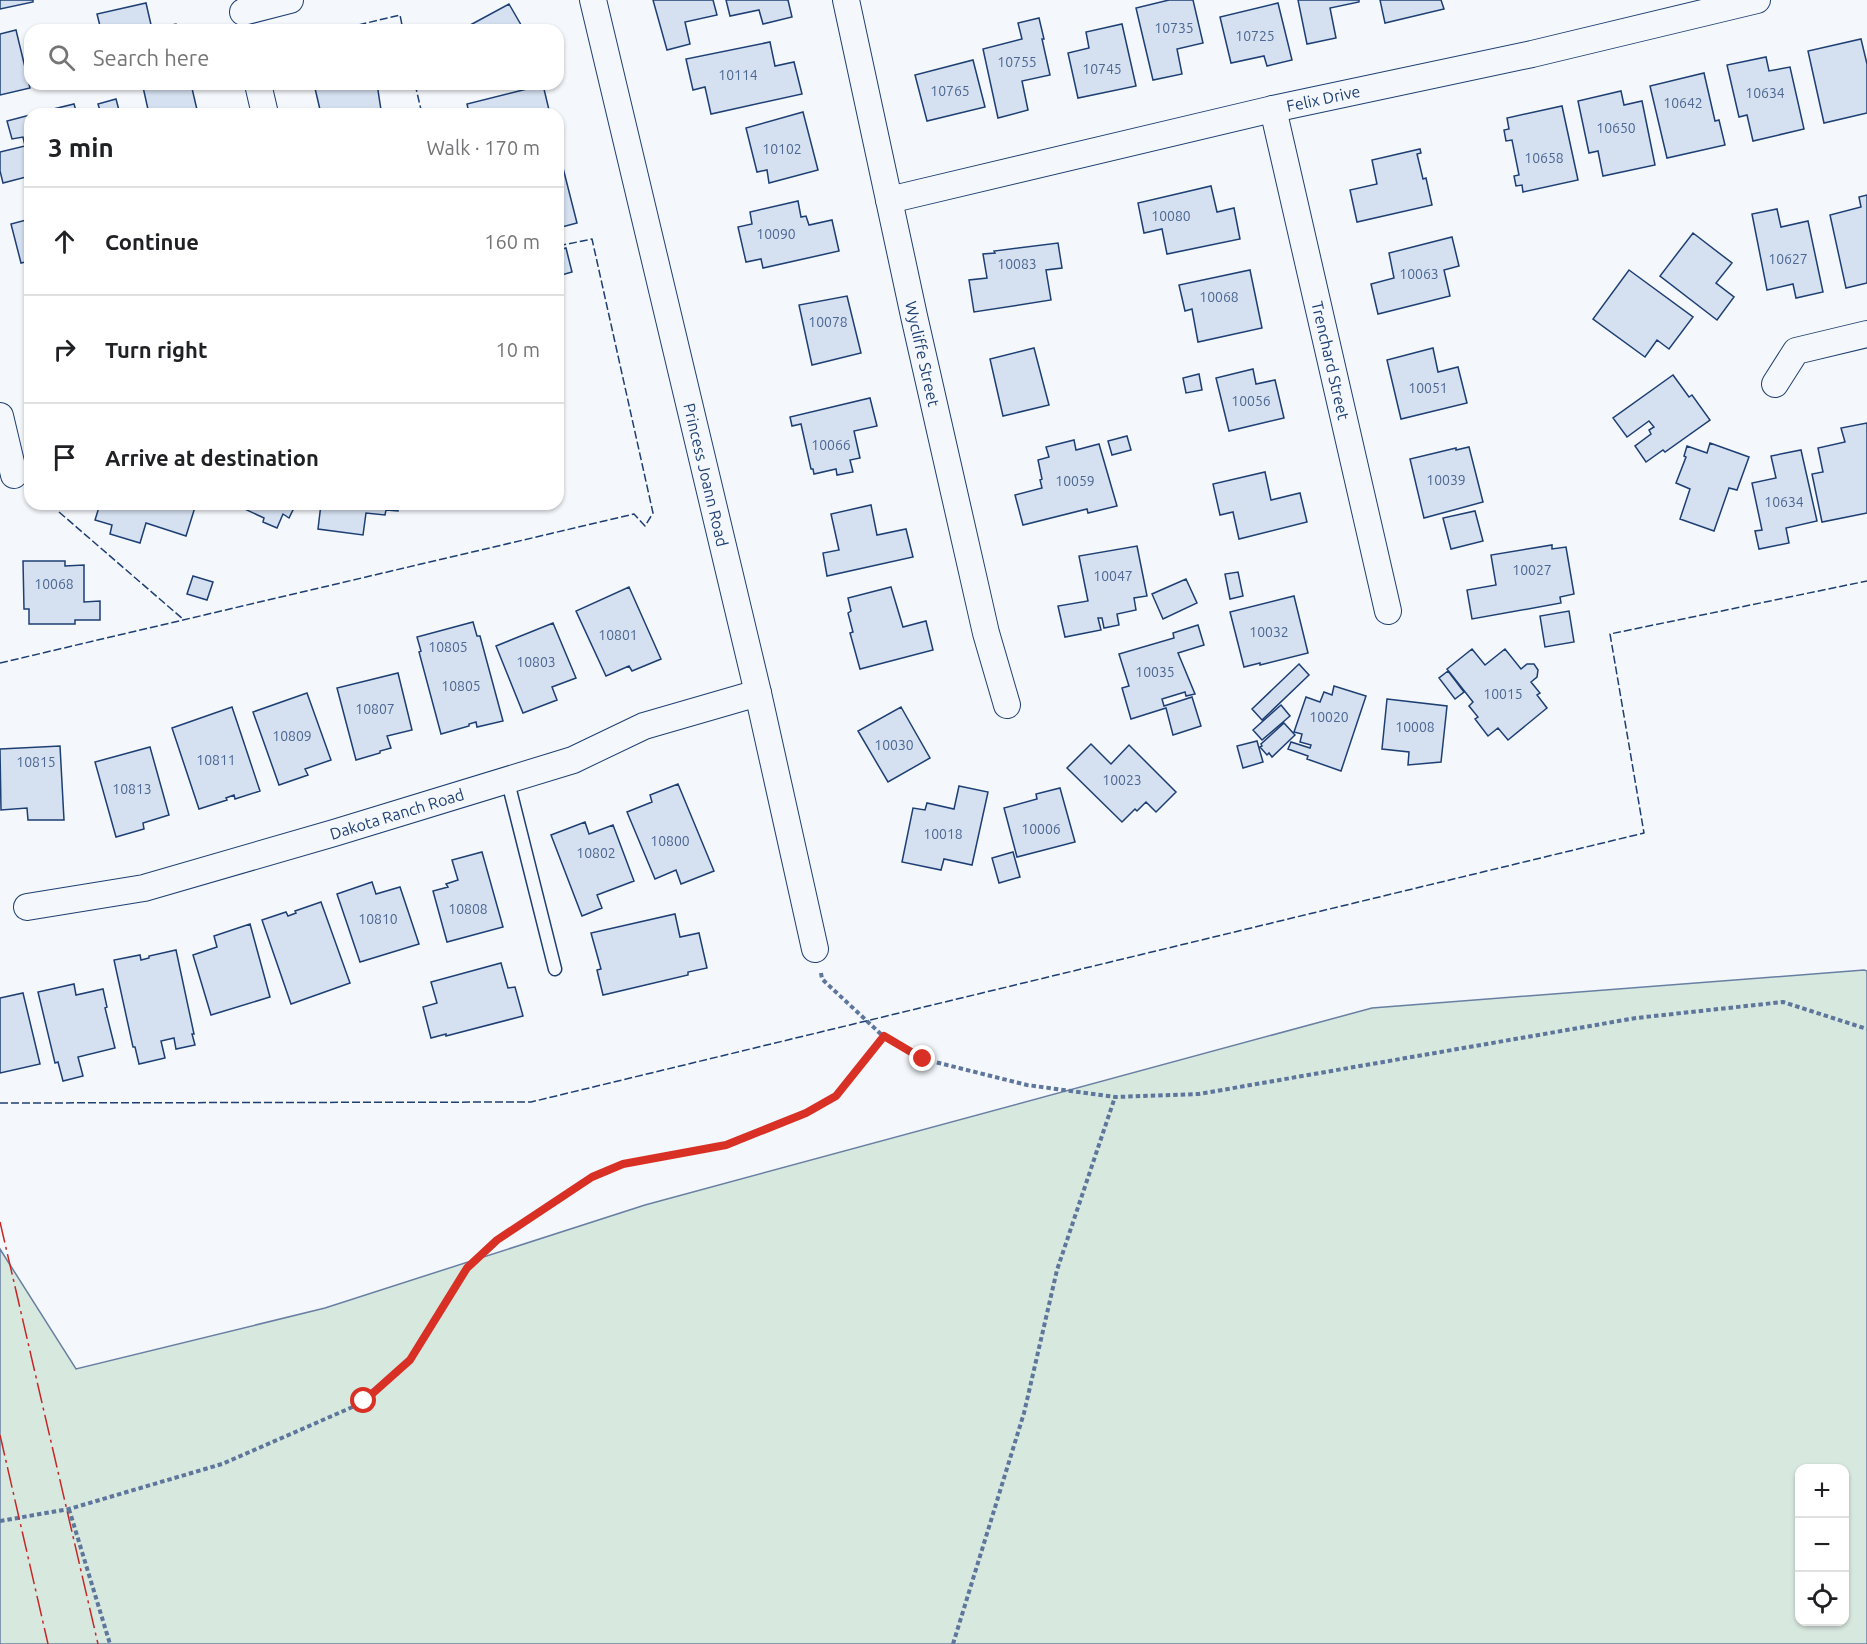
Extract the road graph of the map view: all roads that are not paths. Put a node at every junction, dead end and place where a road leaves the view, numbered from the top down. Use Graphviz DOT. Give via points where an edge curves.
graph roads {
  1 [pos="290,0"];
  2 [pos="593,0"];
  3 [pos="846,0"];
  4 [pos="1757,0"];
  5 [pos="243,14"];
  6 [pos="259,90"];
  7 [pos="263,108"];
  8 [pos="1273,109"];
  9 [pos="890,200"];
  10 [pos="1867,334"];
  11 [pos="1775,384"];
  12 [pos="0,417"];
  13 [pos="14,476"];
  14 [pos="1388,611"];
  15 [pos="758,693"];
  16 [pos="1008,705"];
  17 [pos="508,782"];
  18 [pos="27,907"];
  19 [pos="815,949"];
  20 [pos="555,969"];
  1 -- 5 [label="street"];
  2 -- 15 [label="street, Princess Joann Road"];
  3 -- 9 [label="street, Wycliffe Street"];
  4 -- 8 [label="street, Felix Drive" via="1532,54"];
  6 -- 7 [label="street"];
  8 -- 9 [label="street, Felix Drive"];
  8 -- 14 [label="street, Trenchard Street"];
  9 -- 16 [label="street, Wycliffe Street" via="986,633"];
  10 -- 11 [label="street" via="1796,351"];
  12 -- 13 [label="street"];
  15 -- 17 [label="street, Dakota Ranch Road" via="644,726 573,760"];
  15 -- 19 [label="street, Princess Joann Road"];
  17 -- 18 [label="street, Dakota Ranch Road" via="144,888"];
  17 -- 20 [label="lane"];
}
